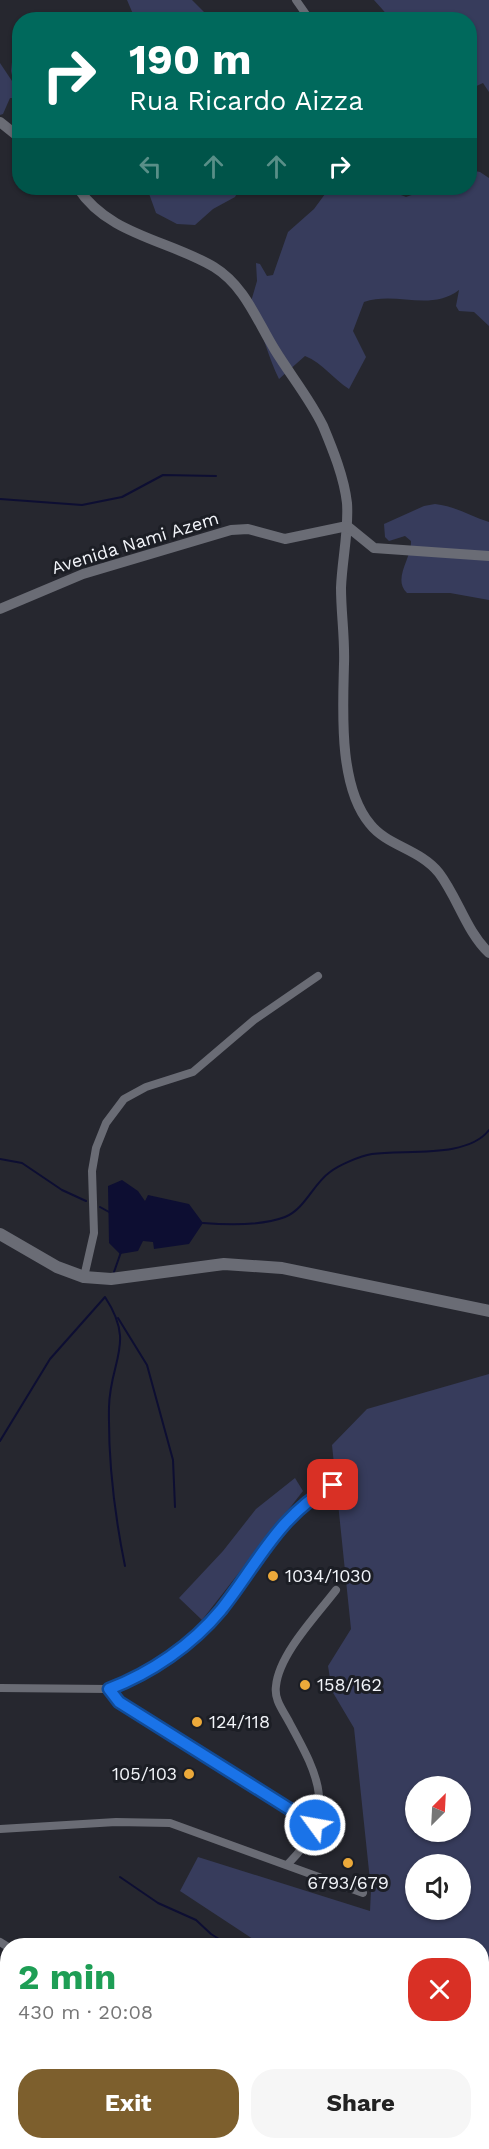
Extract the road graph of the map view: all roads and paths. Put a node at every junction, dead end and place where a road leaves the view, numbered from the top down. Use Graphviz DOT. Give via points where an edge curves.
graph roads {
  1 [pos="0,122"];
  2 [pos="12,132"];
  3 [pos="83,195"];
  4 [pos="346,526"];
  5 [pos="489,556"];
  6 [pos="0,609"];
  7 [pos="489,953"];
  8 [pos="318,976"];
  9 [pos="0,1234"];
  10 [pos="84,1277"];
  11 [pos="489,1311"];
  12 [pos="333,1485"];
  13 [pos="336,1590"];
  14 [pos="0,1688"];
  15 [pos="109,1689"];
  16 [pos="315,1825"];
  17 [pos="0,1829"];
  18 [pos="288,1864"];
  19 [pos="363,1893"];
  1 -- 2 [label="street"];
  3 -- 4 [label="street" via="109,221 214,267 245,297 323,426 345,491"];
  4 -- 5 [label="street" via="374,548"];
  4 -- 6 [label="street, Avenida Nami Azem" via="285,539 248,529 231,530 83,574"];
  4 -- 7 [label="street" via="341,587 342,719 354,791 370,825 418,854 440,874 473,934"];
  8 -- 10 [label="street" via="254,1020 193,1072 146,1087 124,1099 106,1123 96,1148 92,1171 94,1233"];
  9 -- 10 [label="main road" via="57,1267"];
  10 -- 11 [label="main road" via="111,1279 224,1264 282,1268"];
  12 -- 15 [label="street" via="293,1512 220,1611 191,1640 147,1671"];
  13 -- 16 [label="street" via="286,1656 276,1684 279,1704 319,1783 320,1806"];
  14 -- 15 [label="street"];
  15 -- 16 [label="street" via="119,1702"];
  16 -- 18 [label="street"];
  17 -- 18 [label="street" via="170,1823"];
  18 -- 19 [label="street"];
}
